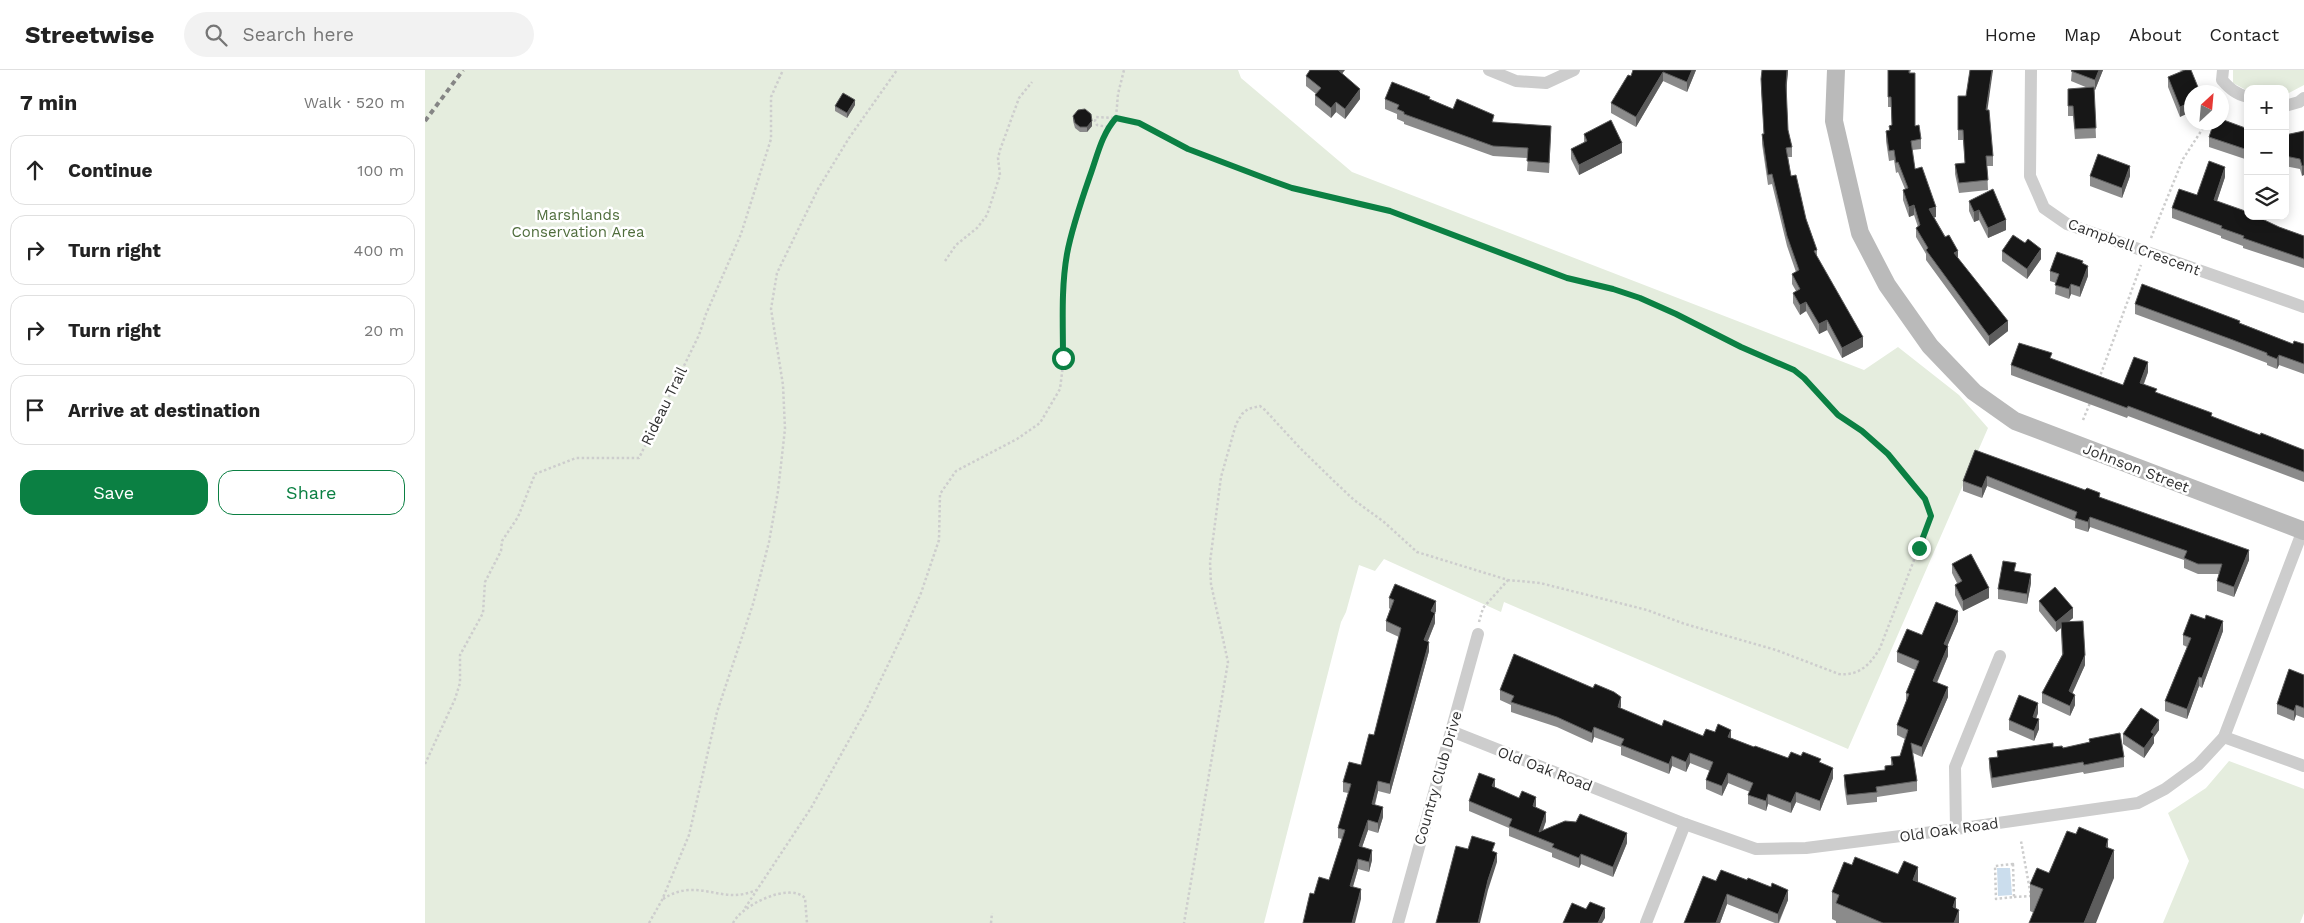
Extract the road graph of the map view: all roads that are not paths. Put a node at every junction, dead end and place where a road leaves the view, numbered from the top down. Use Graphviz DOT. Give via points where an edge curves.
graph roads {
  1 [pos="1489,70"];
  2 [pos="1574,70"];
  3 [pos="1836,70"];
  4 [pos="2031,70"];
  5 [pos="2223,70"];
  6 [pos="2244,96"];
  7 [pos="2304,98"];
  8 [pos="2289,105"];
  9 [pos="2304,307"];
  10 [pos="2304,531"];
  11 [pos="1478,628"];
  12 [pos="2000,656"];
  13 [pos="1451,731"];
  14 [pos="2224,737"];
  15 [pos="2304,766"];
  16 [pos="1685,824"];
  17 [pos="1956,829"];
  18 [pos="1398,923"];
  19 [pos="1646,923"];
  1 -- 2 [label="street" via="1516,81 1546,83"];
  3 -- 10 [label="street, Johnson Street" via="1834,121 1860,233 1887,285 1930,346 1974,392 2015,421"];
  4 -- 9 [label="street, Campbell Crescent" via="2031,176 2044,208 2067,224"];
  5 -- 6 [label="street" via="2222,80"];
  7 -- 8 [label="street"];
  10 -- 14 [label="street, Old Oak Road"];
  11 -- 13 [label="street, Country Club Drive"];
  12 -- 17 [label="street" via="1955,767"];
  13 -- 16 [label="street, Old Oak Road"];
  13 -- 18 [label="street, Country Club Drive"];
  14 -- 15 [label="street"];
  14 -- 17 [label="street, Old Oak Road" via="2198,765 2165,789 2138,803"];
  16 -- 17 [label="street, Old Oak Road" via="1756,849 1806,848"];
  16 -- 19 [label="street"];
}
